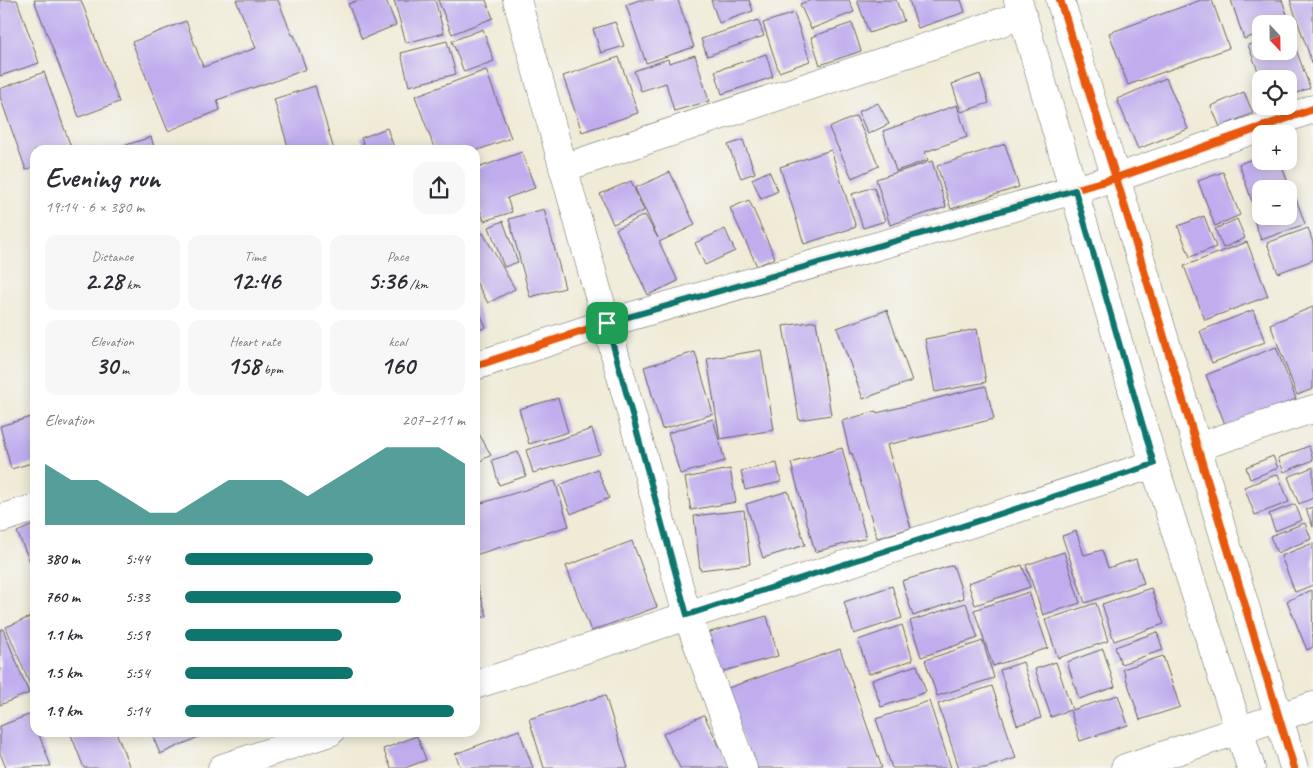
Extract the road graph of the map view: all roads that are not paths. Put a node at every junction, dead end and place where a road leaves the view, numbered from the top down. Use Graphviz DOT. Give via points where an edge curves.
graph roads {
  1 [pos="525,2"];
  2 [pos="1067,2"];
  3 [pos="1020,8"];
  4 [pos="1313,109"];
  5 [pos="562,168"];
  6 [pos="1116,178"];
  7 [pos="1075,190"];
  8 [pos="607,323"];
  9 [pos="480,364"];
  10 [pos="1313,409"];
  11 [pos="1198,447"];
  12 [pos="1154,464"];
  13 [pos="30,510"];
  14 [pos="0,519"];
  15 [pos="687,615"];
  16 [pos="480,683"];
  17 [pos="1313,706"];
  18 [pos="1278,716"];
  19 [pos="1238,730"];
  20 [pos="315,737"];
  21 [pos="222,768"];
  22 [pos="742,768"];
  23 [pos="1126,768"];
  24 [pos="1251,768"];
  25 [pos="1294,768"];
  1 -- 5 [label="street"];
  2 -- 6 [label="street"];
  3 -- 5 [label="street"];
  3 -- 7 [label="street"];
  4 -- 6 [label="street"];
  5 -- 8 [label="street"];
  6 -- 7 [label="street"];
  6 -- 11 [label="street"];
  7 -- 8 [label="street"];
  7 -- 12 [label="street"];
  8 -- 9 [label="street"];
  8 -- 15 [label="street"];
  10 -- 11 [label="street"];
  11 -- 18 [label="street"];
  12 -- 15 [label="street"];
  12 -- 19 [label="street"];
  13 -- 14 [label="street"];
  15 -- 16 [label="street"];
  15 -- 22 [label="street"];
  17 -- 18 [label="street"];
  18 -- 19 [label="street"];
  18 -- 25 [label="street"];
  19 -- 23 [label="street"];
  19 -- 24 [label="street"];
  20 -- 21 [label="street"];
}
